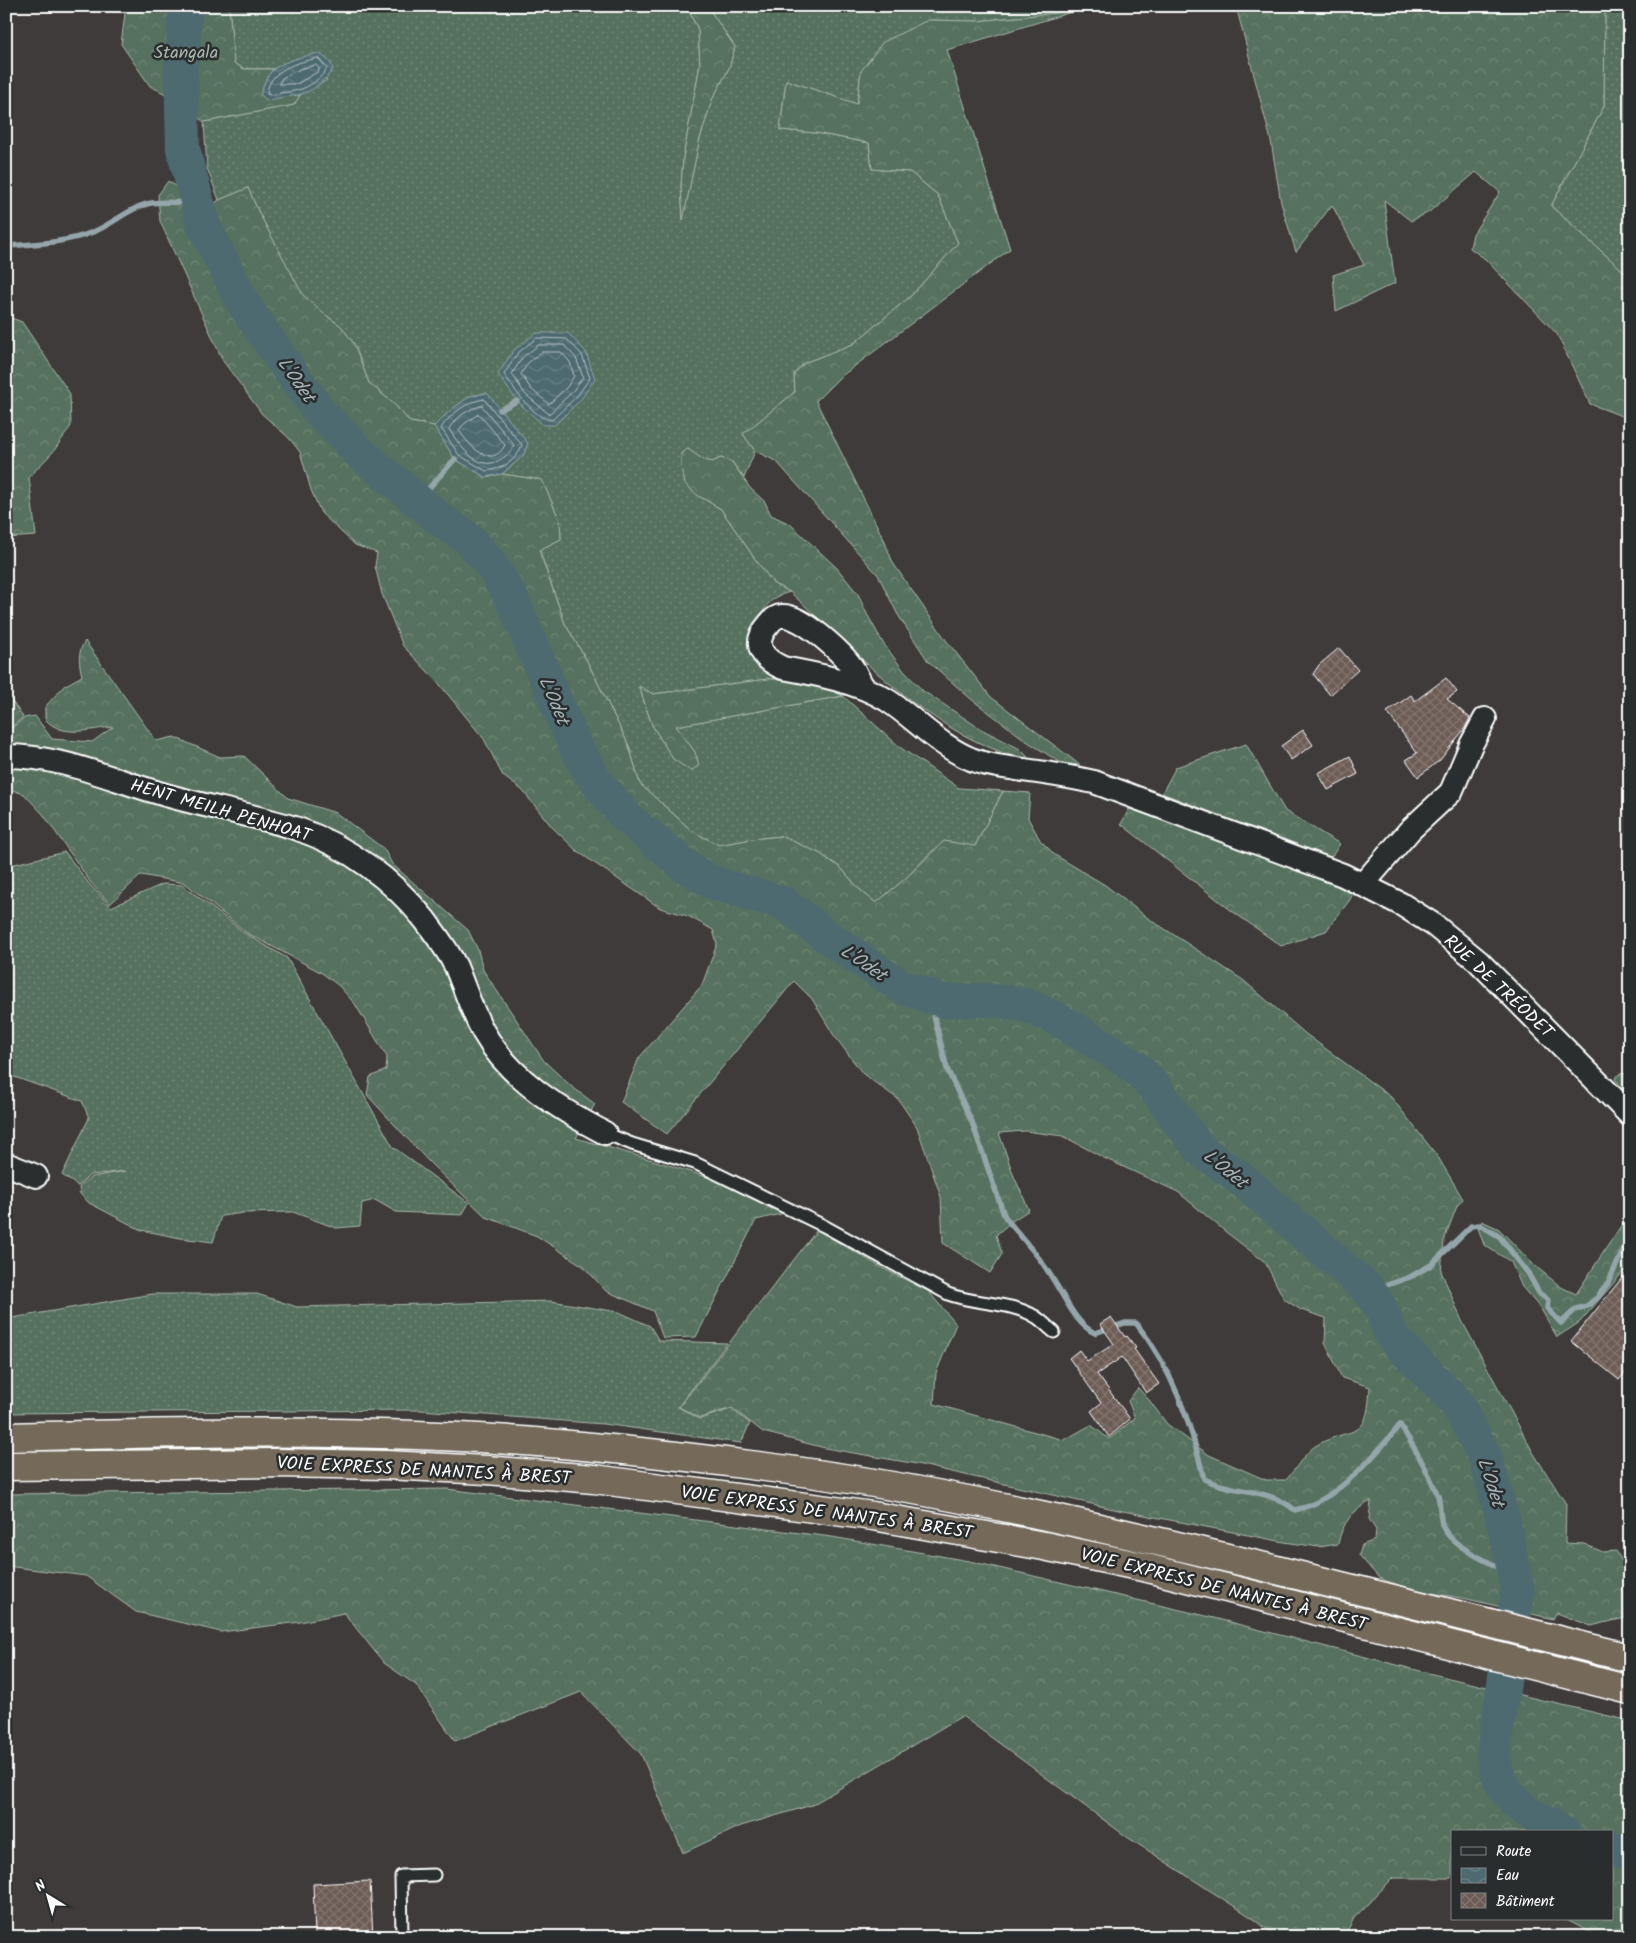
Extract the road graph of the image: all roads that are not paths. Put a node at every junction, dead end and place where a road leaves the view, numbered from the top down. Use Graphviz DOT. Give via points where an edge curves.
graph roads {
  1 [pos="863,687"];
  2 [pos="1485,719"];
  3 [pos="6,756"];
  4 [pos="1363,884"];
  5 [pos="1630,1115"];
  6 [pos="604,1133"];
  7 [pos="6,1164"];
  8 [pos="36,1176"];
  9 [pos="1054,1332"];
  10 [pos="6,1437"];
  11 [pos="6,1466"];
  12 [pos="1630,1658"];
  13 [pos="1630,1690"];
  14 [pos="434,1875"];
  15 [pos="402,1937"];
  1 -- 4 [label="street, RUE DE TRÉODET" via="972,760 1094,782"];
  2 -- 4 [label="street" via="1451,792 1410,830"];
  3 -- 6 [label="street, HENT MEILH PENHOAT" via="40,757 66,763 162,794 299,829 334,844 402,893 439,939 456,967 485,1034 503,1059 560,1108"];
  4 -- 5 [label="street, RUE DE TRÉODET" via="1434,925 1478,961"];
  6 -- 9 [label="lane, HENT MEILH PENHOAT" via="696,1163 824,1226 948,1294 963,1300 1019,1310 1035,1316"];
  7 -- 8 [label="street"];
  10 -- 12 [label="highway, VOIE EXPRESS DE NANTES À BREST" via="313,1433 462,1437 760,1466 966,1498 1127,1533"];
  11 -- 13 [label="highway, VOIE EXPRESS DE NANTES À BREST" via="132,1463 386,1465 487,1470 594,1478 873,1516 1143,1567"];
  14 -- 15 [label="lane" via="401,1876"];
}
